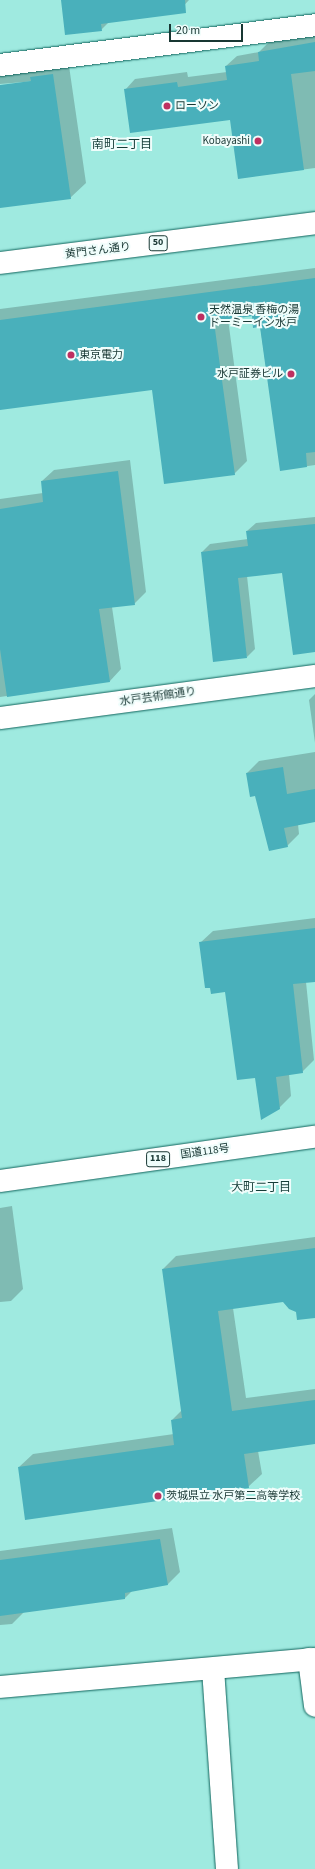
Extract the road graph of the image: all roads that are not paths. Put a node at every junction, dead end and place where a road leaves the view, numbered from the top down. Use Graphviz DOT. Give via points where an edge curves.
graph roads {
  1 [pos="315,25"];
  2 [pos="0,65"];
  3 [pos="315,223"];
  4 [pos="0,263"];
  5 [pos="315,676"];
  6 [pos="0,718"];
  7 [pos="315,1137"];
  8 [pos="0,1181"];
  9 [pos="312,1659"];
  10 [pos="213,1668"];
  11 [pos="0,1687"];
  12 [pos="315,1706"];
  13 [pos="227,1869"];
  1 -- 2 [label="main road"];
  3 -- 4 [label="main road, 黄門さん通り / 50"];
  5 -- 6 [label="main road, 水戸芸術館通り"];
  7 -- 8 [label="main road, 国道118号 / 118"];
  9 -- 10 [label="main road"];
  9 -- 12 [label="main road"];
  10 -- 11 [label="main road"];
  10 -- 13 [label="main road"];
}
